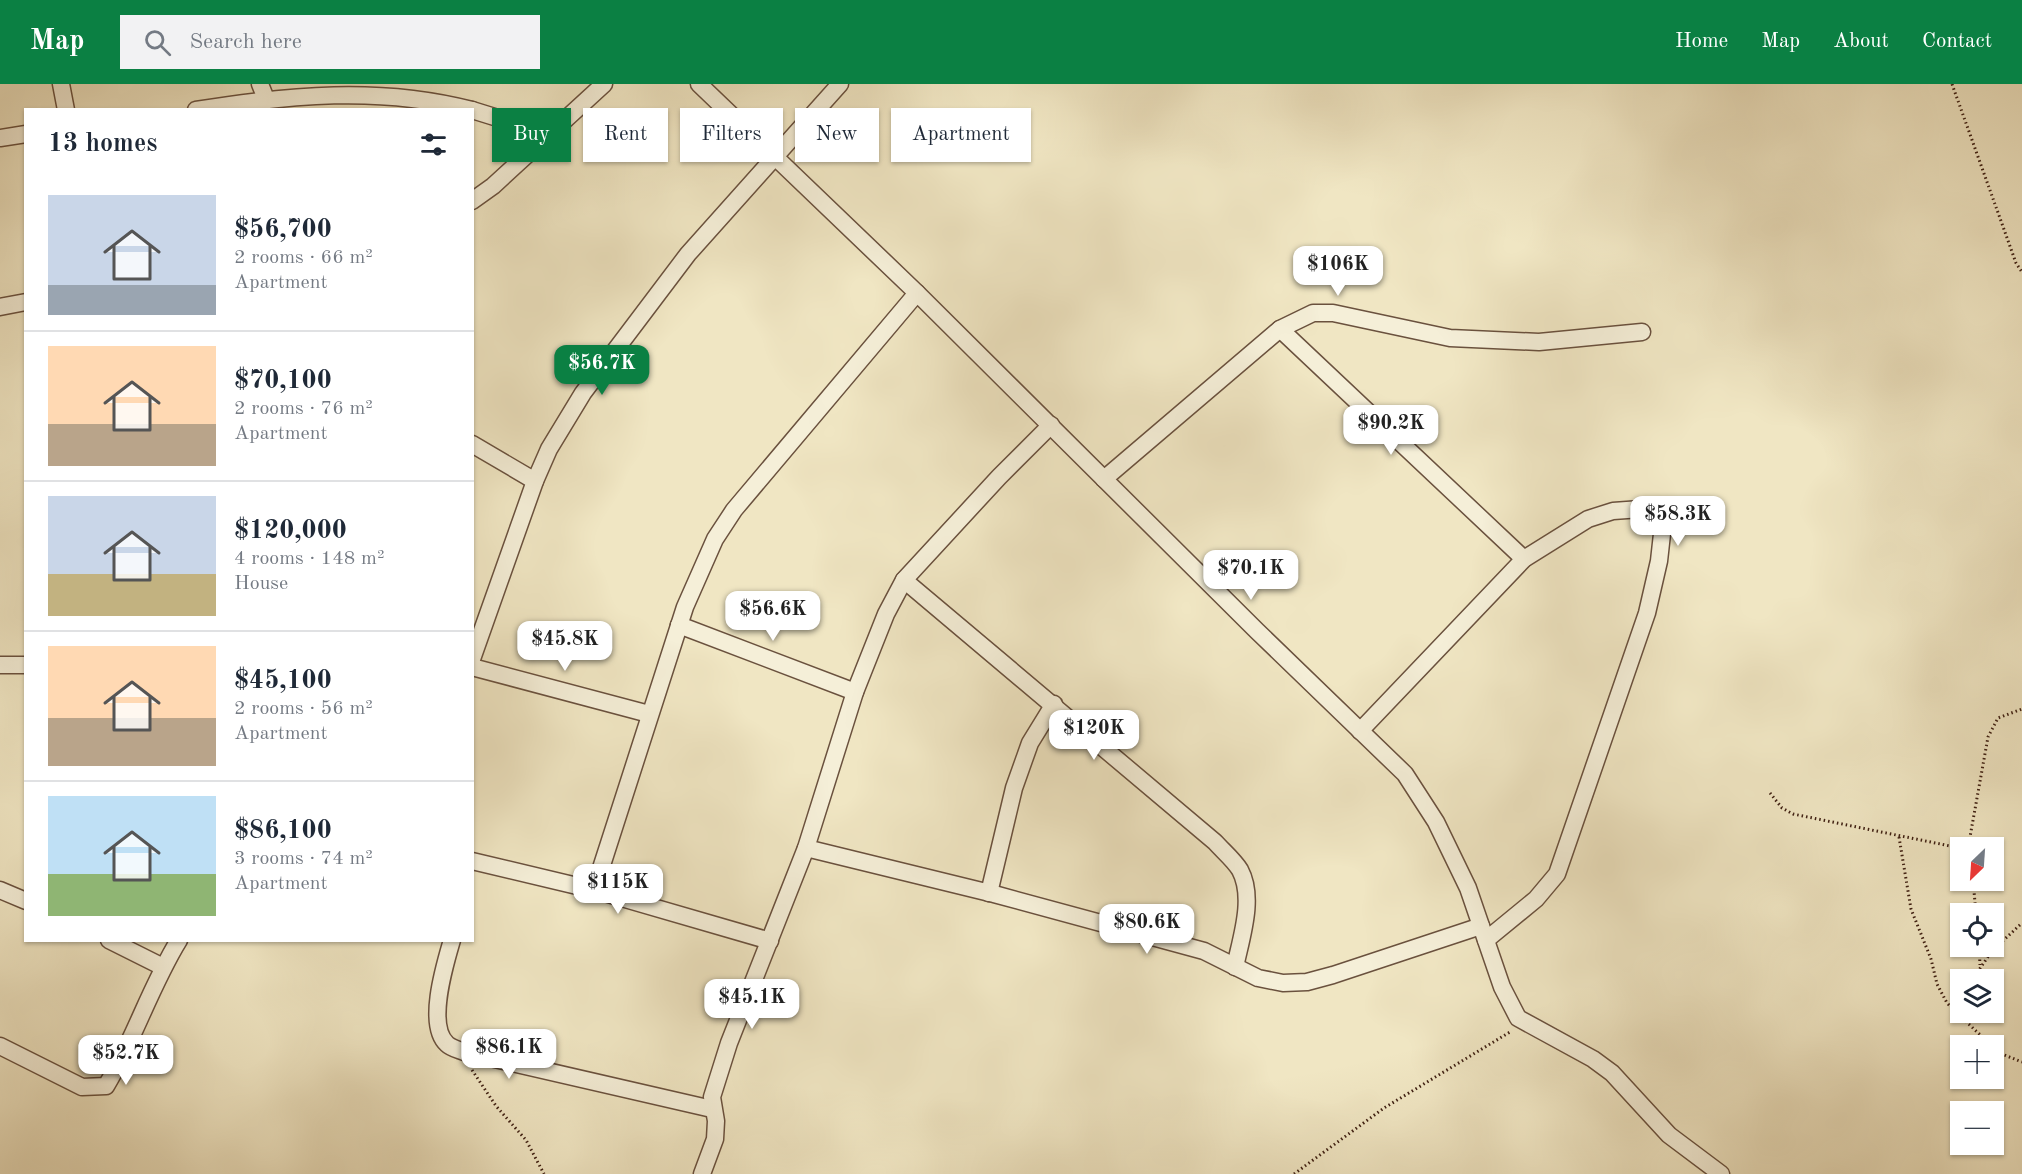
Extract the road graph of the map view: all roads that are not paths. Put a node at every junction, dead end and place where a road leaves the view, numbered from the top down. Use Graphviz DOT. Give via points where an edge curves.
graph roads {
  1 [pos="61,84"];
  2 [pos="604,84"];
  3 [pos="699,84"];
  4 [pos="840,84"];
  5 [pos="404,90"];
  6 [pos="263,91"];
  7 [pos="66,108"];
  8 [pos="203,108"];
  9 [pos="465,108"];
  10 [pos="723,108"];
  11 [pos="474,111"];
  12 [pos="571,113"];
  13 [pos="492,116"];
  14 [pos="24,134"];
  15 [pos="0,138"];
  16 [pos="783,150"];
  17 [pos="518,162"];
  18 [pos="772,162"];
  19 [pos="779,162"];
  20 [pos="474,200"];
  21 [pos="917,293"];
  22 [pos="24,302"];
  23 [pos="0,307"];
  24 [pos="1280,329"];
  25 [pos="1642,332"];
  26 [pos="1051,425"];
  27 [pos="474,445"];
  28 [pos="1104,479"];
  29 [pos="535,481"];
  30 [pos="1524,559"];
  31 [pos="904,580"];
  32 [pos="679,625"];
  33 [pos="474,653"];
  34 [pos="24,664"];
  35 [pos="0,665"];
  36 [pos="474,667"];
  37 [pos="855,692"];
  38 [pos="1054,704"];
  39 [pos="649,714"];
  40 [pos="1360,731"];
  41 [pos="806,848"];
  42 [pos="474,865"];
  43 [pos="0,890"];
  44 [pos="594,890"];
  45 [pos="989,893"];
  46 [pos="24,901"];
  47 [pos="1484,933"];
  48 [pos="770,941"];
  49 [pos="113,942"];
  50 [pos="178,942"];
  51 [pos="451,942"];
  52 [pos="163,967"];
  53 [pos="1235,967"];
  54 [pos="0,1046"];
  55 [pos="712,1109"];
  56 [pos="702,1174"];
  57 [pos="1721,1174"];
  1 -- 7 [label="street"];
  2 -- 12 [label="street"];
  3 -- 10 [label="street"];
  4 -- 16 [label="street"];
  5 -- 6 [label="street" via="324,94"];
  5 -- 9 [label="street"];
  6 -- 8 [label="street"];
  11 -- 13 [label="street"];
  14 -- 15 [label="street"];
  17 -- 20 [label="street"];
  18 -- 29 [label="street" via="688,254 590,383 549,449"];
  19 -- 21 [label="street"];
  21 -- 26 [label="street"];
  21 -- 32 [label="street" via="734,510 715,539"];
  22 -- 23 [label="street"];
  24 -- 25 [label="street" via="1313,313 1333,313 1450,338 1539,342"];
  24 -- 28 [label="street"];
  24 -- 30 [label="street"];
  26 -- 28 [label="street"];
  26 -- 31 [label="street"];
  27 -- 29 [label="street"];
  28 -- 40 [label="street"];
  29 -- 33 [label="street"];
  30 -- 40 [label="street"];
  30 -- 47 [label="street" via="1588,519 1613,511 1641,509 1656,517 1662,534 1647,613 1557,874 1536,899"];
  31 -- 37 [label="street"];
  31 -- 38 [label="street"];
  32 -- 37 [label="street"];
  32 -- 39 [label="street"];
  34 -- 35 [label="street"];
  36 -- 39 [label="street"];
  37 -- 41 [label="street"];
  38 -- 45 [label="street" via="1030,743 1017,779"];
  38 -- 53 [label="street" via="1215,842 1239,869 1246,888"];
  39 -- 44 [label="street"];
  40 -- 47 [label="street" via="1405,774 1436,822 1468,888"];
  41 -- 45 [label="street"];
  41 -- 48 [label="street"];
  42 -- 44 [label="street"];
  43 -- 46 [label="street"];
  44 -- 48 [label="street"];
  45 -- 53 [label="street" via="1204,951"];
  47 -- 53 [label="street" via="1307,982 1258,978"];
  47 -- 57 [label="street" via="1502,987 1525,1024 1605,1068 1669,1135"];
  48 -- 55 [label="street" via="729,1043"];
  49 -- 52 [label="street"];
  50 -- 52 [label="street"];
  51 -- 55 [label="street" via="437,1018 447,1044 464,1052"];
  52 -- 54 [label="street" via="106,1086 82,1087"];
  55 -- 56 [label="street" via="715,1139"];
}
